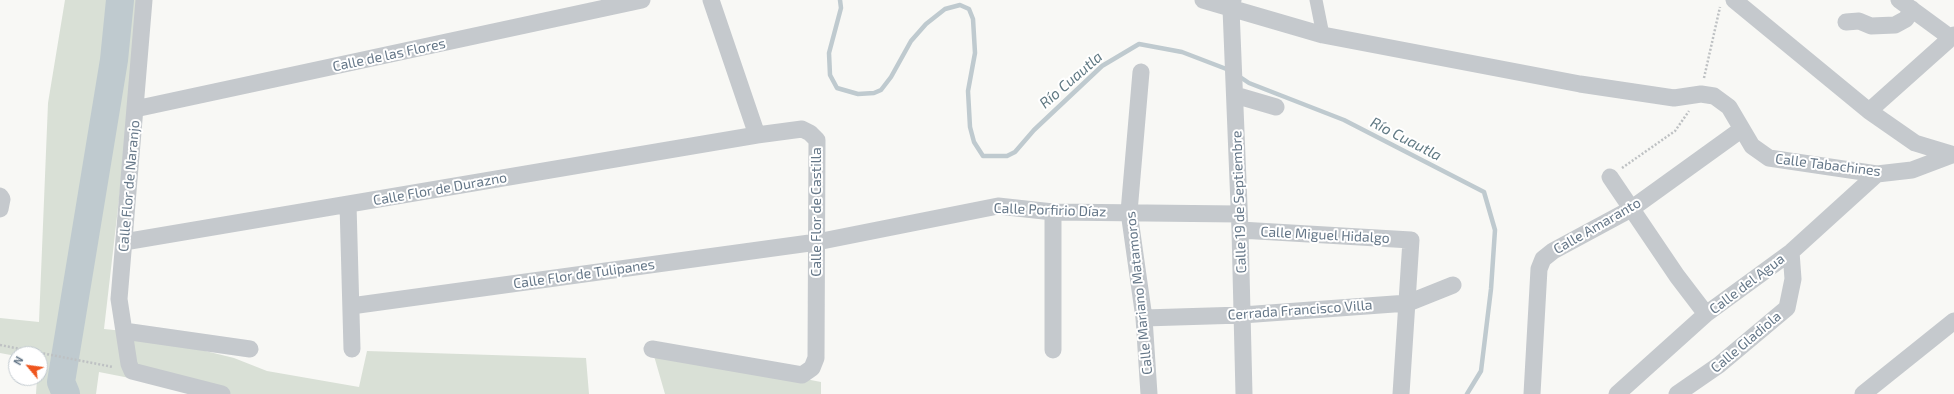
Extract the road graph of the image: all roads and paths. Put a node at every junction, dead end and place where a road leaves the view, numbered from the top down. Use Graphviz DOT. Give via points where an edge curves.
graph roads {
  1 [pos="146,0"];
  2 [pos="642,0"];
  3 [pos="711,0"];
  4 [pos="1203,0"];
  5 [pos="1316,0"];
  6 [pos="1722,0"];
  7 [pos="1734,0"];
  8 [pos="1905,4"];
  9 [pos="1232,5"];
  10 [pos="1846,22"];
  11 [pos="1323,35"];
  12 [pos="1953,37"];
  13 [pos="1141,72"];
  14 [pos="1701,94"];
  15 [pos="1235,96"];
  16 [pos="1276,107"];
  17 [pos="135,109"];
  18 [pos="1869,111"];
  19 [pos="1742,129"];
  20 [pos="757,135"];
  21 [pos="1915,143"];
  22 [pos="1953,155"];
  23 [pos="1912,170"];
  24 [pos="1876,174"];
  25 [pos="1610,176"];
  26 [pos="0,196"];
  27 [pos="348,204"];
  28 [pos="0,209"];
  29 [pos="1631,209"];
  30 [pos="1053,212"];
  31 [pos="1129,212"];
  32 [pos="1240,222"];
  33 [pos="124,242"];
  34 [pos="817,242"];
  35 [pos="1791,252"];
  36 [pos="1453,285"];
  37 [pos="1408,303"];
  38 [pos="351,306"];
  39 [pos="1706,314"];
  40 [pos="1242,315"];
  41 [pos="1144,318"];
  42 [pos="1954,321"];
  43 [pos="124,331"];
  44 [pos="0,345"];
  45 [pos="250,349"];
  46 [pos="352,349"];
  47 [pos="652,349"];
  48 [pos="1053,350"];
  49 [pos="132,371"];
  50 [pos="222,394"];
  51 [pos="1149,394"];
  52 [pos="1244,394"];
  53 [pos="1401,394"];
  54 [pos="1532,394"];
  55 [pos="1617,394"];
  56 [pos="1677,394"];
  57 [pos="1863,394"];
  1 -- 17 [label="street, Calle Flor de Naranjo"];
  2 -- 17 [label="street, Calle de las Flores"];
  3 -- 20 [label="street"];
  4 -- 9 [label="street"];
  5 -- 11 [label="street"];
  6 -- 14 [label="path"];
  7 -- 18 [label="street, Calle Tabachines"];
  8 -- 10 [label="street" via="1906,19 1894,25 1871,26 1858,21"];
  8 -- 12 [label="street"];
  9 -- 11 [label="street"];
  9 -- 15 [label="street, Calle 19 de Septiembre"];
  11 -- 14 [label="street" via="1580,84 1674,98"];
  12 -- 18 [label="street"];
  13 -- 31 [label="street, Calle Mariano Matamoros"];
  14 -- 19 [label="street, Calle Tabachines" via="1714,96 1728,108"];
  14 -- 25 [label="path" via="1675,131"];
  15 -- 16 [label="street"];
  15 -- 32 [label="street, Calle 19 de Septiembre"];
  17 -- 33 [label="street, Calle Flor de Naranjo"];
  18 -- 21 [label="street, Calle Tabachines"];
  19 -- 24 [label="street, Calle Tabachines" via="1752,146 1769,158"];
  19 -- 29 [label="street, Calle Amaranto"];
  20 -- 27 [label="street, Calle Flor de Durazno"];
  20 -- 34 [label="street, Calle Flor de Castilla" via="802,129 817,140"];
  21 -- 22 [label="street, Calle Tabachines"];
  21 -- 23 [label="street"];
  22 -- 23 [label="street, Calle Tabachines"];
  23 -- 24 [label="street, Calle Tabachines"];
  24 -- 35 [label="street, Calle del Agua"];
  25 -- 29 [label="street"];
  26 -- 28 [label="street"];
  27 -- 33 [label="street, Calle Flor de Durazno"];
  27 -- 38 [label="street"];
  29 -- 39 [label="street"];
  29 -- 54 [label="street, Calle Amaranto" via="1553,251 1544,259 1539,269"];
  30 -- 31 [label="street, Calle Porfirio Díaz"];
  30 -- 34 [label="street, Calle Porfirio Díaz" via="998,206"];
  30 -- 48 [label="street"];
  31 -- 32 [label="street, Calle Porfirio Díaz"];
  31 -- 41 [label="street, Calle Mariano Matamoros"];
  32 -- 37 [label="street, Calle Miguel Hidalgo" via="1411,240"];
  32 -- 40 [label="street, Calle 19 de Septiembre"];
  33 -- 43 [label="street, Calle Flor de Naranjo" via="119,298"];
  34 -- 38 [label="street, Calle Flor de Tulipanes"];
  34 -- 47 [label="street, Calle Flor de Castilla" via="816,358 812,368 802,375"];
  35 -- 39 [label="street, Calle del Agua"];
  35 -- 56 [label="street, Calle Gladiola" via="1793,279 1787,308 1719,365"];
  36 -- 37 [label="street, Cerrada Francisco Villa"];
  37 -- 40 [label="street, Cerrada Francisco Villa"];
  37 -- 53 [label="street"];
  38 -- 46 [label="street"];
  39 -- 55 [label="street, Calle del Agua"];
  40 -- 41 [label="street, Cerrada Francisco Villa"];
  40 -- 52 [label="street, Calle 19 de Septiembre"];
  41 -- 51 [label="street, Calle Mariano Matamoros"];
  42 -- 57 [label="street"];
  43 -- 45 [label="street"];
  43 -- 49 [label="street, Calle Flor de Naranjo"];
  44 -- 49 [label="path"];
  49 -- 50 [label="street"];
}
